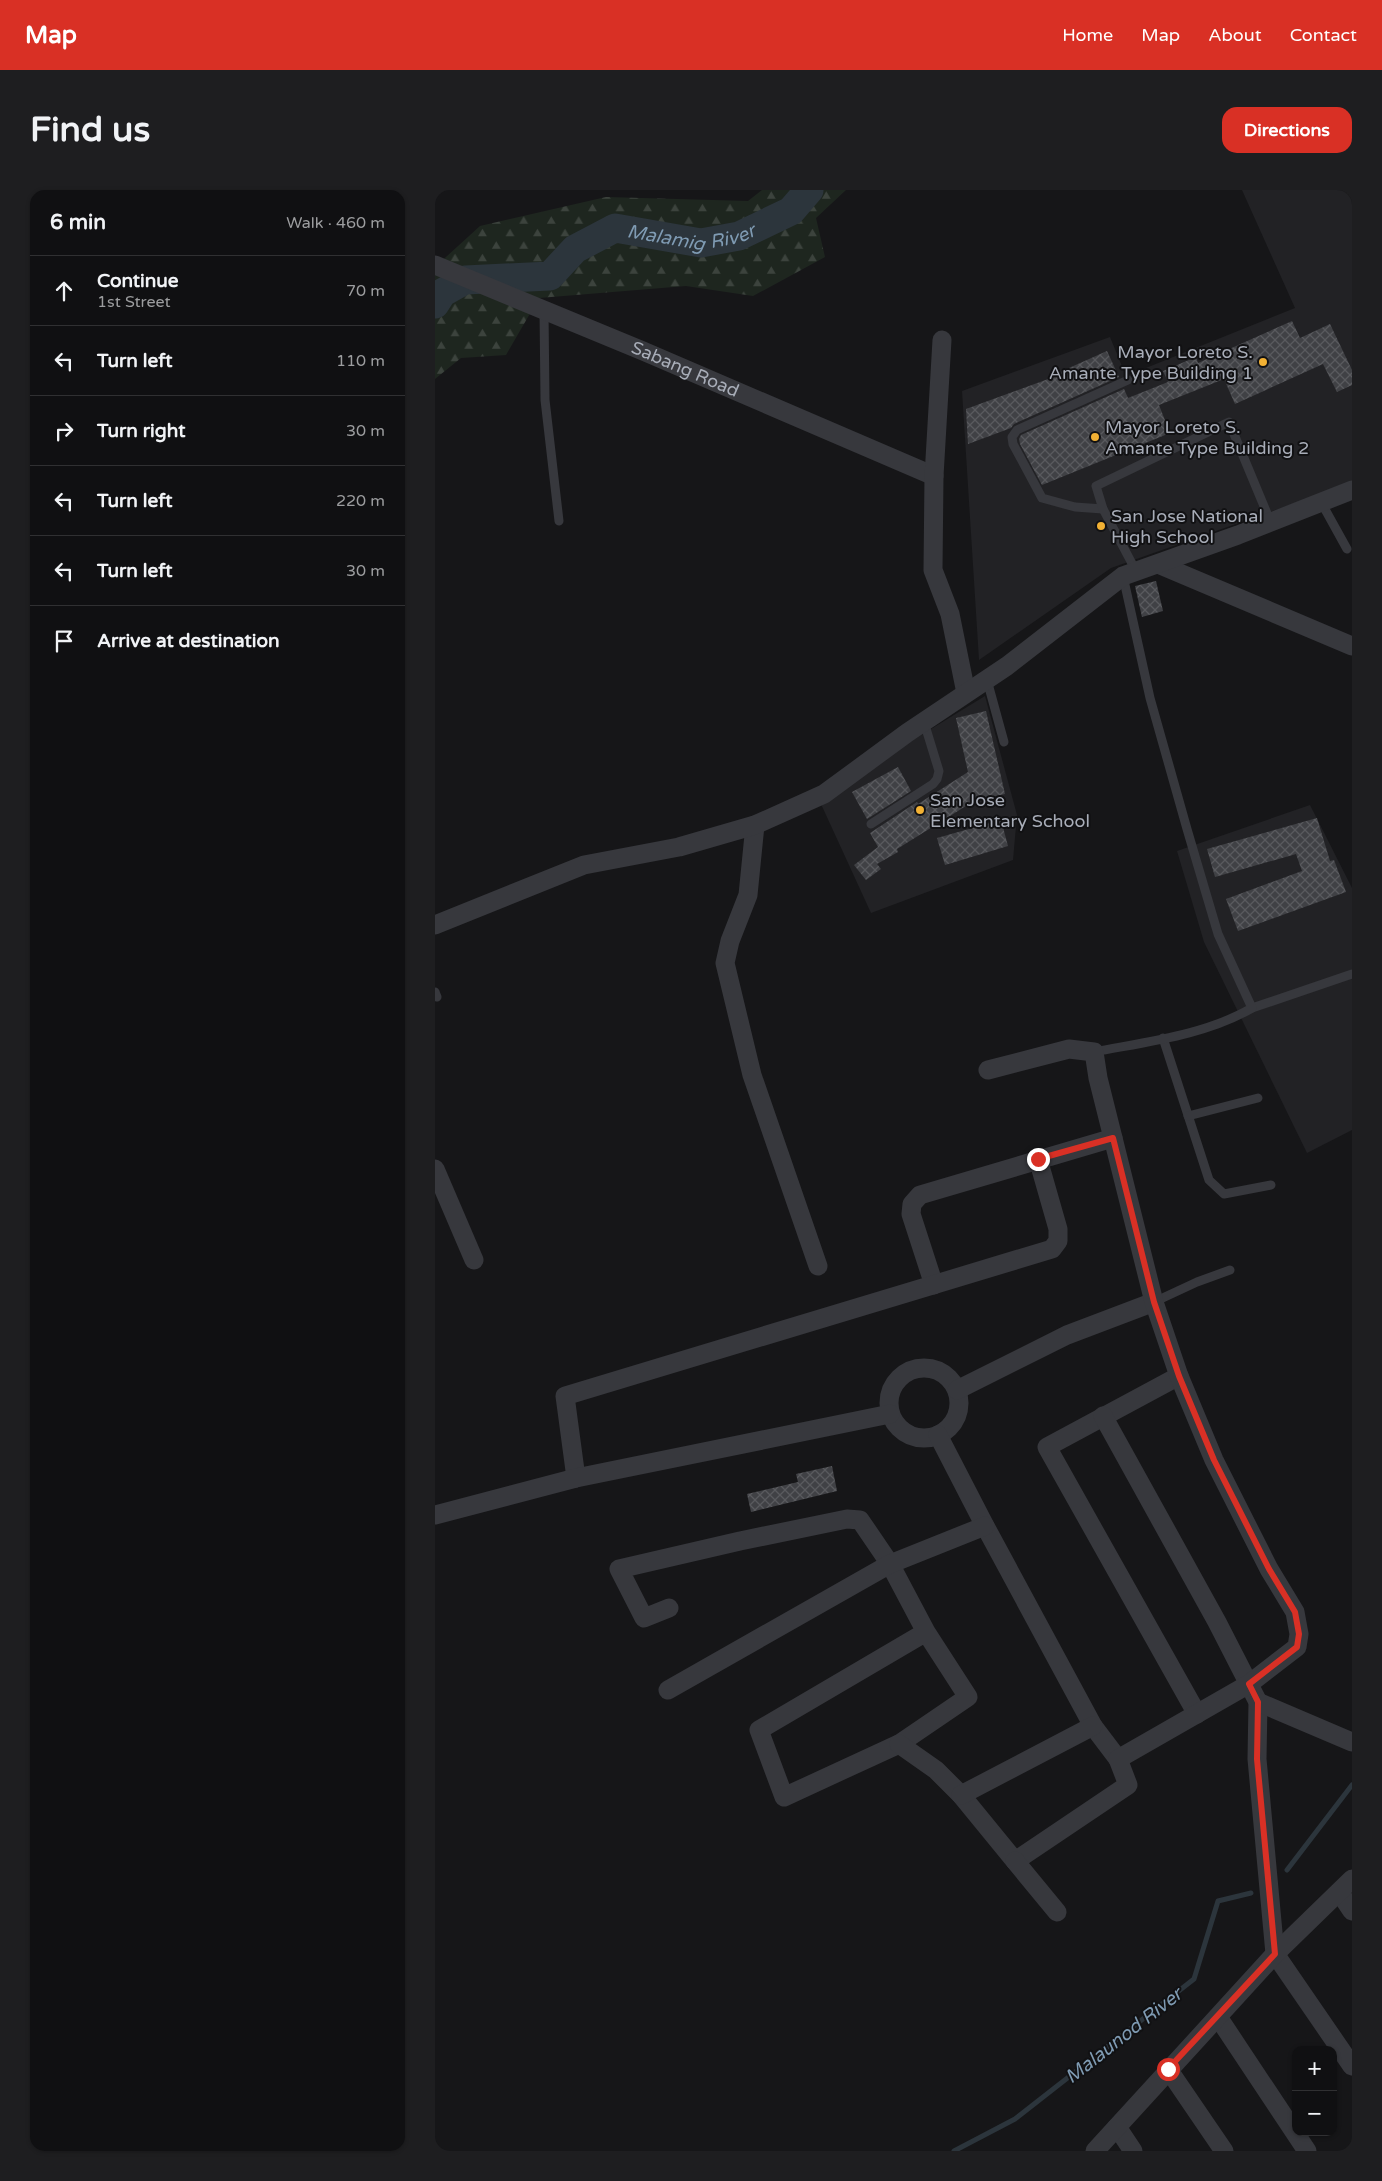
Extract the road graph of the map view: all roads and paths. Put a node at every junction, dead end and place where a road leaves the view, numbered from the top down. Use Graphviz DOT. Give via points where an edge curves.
graph roads {
  1 [pos="435,265"];
  2 [pos="544,310"];
  3 [pos="942,340"];
  4 [pos="1128,380"];
  5 [pos="934,476"];
  6 [pos="1352,490"];
  7 [pos="1321,502"];
  8 [pos="1103,509"];
  9 [pos="559,520"];
  10 [pos="1271,523"];
  11 [pos="1347,549"];
  12 [pos="1159,564"];
  13 [pos="1129,574"];
  14 [pos="1352,646"];
  15 [pos="987,679"];
  16 [pos="966,693"];
  17 [pos="924,722"];
  18 [pos="1004,742"];
  19 [pos="871,824"];
  20 [pos="755,825"];
  21 [pos="435,925"];
  22 [pos="1352,974"];
  23 [pos="1252,1008"];
  24 [pos="1163,1038"];
  25 [pos="1094,1052"];
  26 [pos="989,1070"];
  27 [pos="1258,1098"];
  28 [pos="1188,1116"];
  29 [pos="1113,1138"];
  30 [pos="1038,1159"];
  31 [pos="435,1169"];
  32 [pos="1271,1185"];
  33 [pos="474,1260"];
  34 [pos="819,1266"];
  35 [pos="1230,1270"];
  36 [pos="934,1285"];
  37 [pos="1154,1302"];
  38 [pos="1179,1376"];
  39 [pos="957,1390"];
  40 [pos="890,1414"];
  41 [pos="1103,1416"];
  42 [pos="938,1435"];
  43 [pos="576,1478"];
  44 [pos="435,1515"];
  45 [pos="985,1526"];
  46 [pos="890,1564"];
  47 [pos="669,1608"];
  48 [pos="926,1632"];
  49 [pos="1249,1684"];
  50 [pos="668,1690"];
  51 [pos="1258,1702"];
  52 [pos="1197,1714"];
  53 [pos="1093,1726"];
  54 [pos="1352,1742"];
  55 [pos="899,1744"];
  56 [pos="1118,1758"];
  57 [pos="961,1795"];
  58 [pos="1015,1861"];
  59 [pos="1346,1886"];
  60 [pos="1352,1911"];
  61 [pos="1057,1912"];
  62 [pos="1275,1954"];
  63 [pos="1218,2017"];
  64 [pos="1352,2066"];
  65 [pos="1168,2069"];
  66 [pos="1117,2127"];
  67 [pos="1095,2151"];
  68 [pos="1133,2151"];
  69 [pos="1224,2151"];
  70 [pos="1307,2151"];
  1 -- 2 [label="street, Sabang Road"];
  2 -- 5 [label="street, Sabang Road"];
  2 -- 9 [label="lane" via="545,400"];
  3 -- 5 [label="street"];
  4 -- 8 [label="lane" via="1017,430 1012,437 1043,498 1075,508"];
  5 -- 16 [label="street" via="933,570 949,614"];
  6 -- 7 [label="street"];
  7 -- 10 [label="street"];
  7 -- 11 [label="lane"];
  8 -- 10 [label="lane" via="1096,486 1229,422"];
  8 -- 13 [label="lane"];
  10 -- 12 [label="street"];
  12 -- 13 [label="street"];
  12 -- 14 [label="street"];
  13 -- 15 [label="street"];
  13 -- 23 [label="lane" via="1150,698 1187,829 1218,934"];
  15 -- 16 [label="street"];
  15 -- 18 [label="lane"];
  16 -- 17 [label="street"];
  17 -- 19 [label="lane" via="939,771 937,779"];
  17 -- 20 [label="street" via="824,794"];
  20 -- 21 [label="street" via="679,847 584,865"];
  20 -- 34 [label="street" via="748,895 725,963 752,1076"];
  22 -- 23 [label="lane"];
  23 -- 24 [label="lane" via="1233,1019"];
  24 -- 25 [label="lane"];
  24 -- 28 [label="lane"];
  25 -- 26 [label="street" via="1069,1049"];
  25 -- 29 [label="street"];
  27 -- 28 [label="lane"];
  28 -- 32 [label="lane" via="1209,1180 1224,1194"];
  29 -- 30 [label="street"];
  29 -- 37 [label="street"];
  30 -- 36 [label="street" via="1058,1229 1058,1241 1051,1249"];
  30 -- 36 [label="street" via="920,1195 912,1204 911,1214"];
  31 -- 33 [label="street"];
  35 -- 37 [label="lane"];
  36 -- 43 [label="street" via="565,1396"];
  37 -- 38 [label="street"];
  37 -- 39 [label="street" via="1067,1335"];
  38 -- 41 [label="street"];
  38 -- 49 [label="street" via="1214,1460 1269,1569 1295,1612 1299,1634 1297,1647"];
  39 -- 40 [label="street" via="942,1372 931,1368 912,1370 897,1379 891,1390"];
  39 -- 42 [label="street" via="960,1401 954,1421"];
  40 -- 42 [label="street" via="896,1424 915,1437"];
  40 -- 43 [label="street"];
  41 -- 49 [label="street"];
  41 -- 52 [label="street" via="1047,1447"];
  42 -- 45 [label="street"];
  43 -- 44 [label="street"];
  45 -- 46 [label="street"];
  45 -- 53 [label="street"];
  46 -- 47 [label="street" via="860,1520 847,1519 619,1570 643,1618"];
  46 -- 48 [label="street"];
  46 -- 50 [label="street"];
  48 -- 55 [label="street" via="968,1697"];
  48 -- 55 [label="street" via="759,1730 784,1796"];
  49 -- 51 [label="street"];
  49 -- 52 [label="street"];
  51 -- 54 [label="street"];
  51 -- 62 [label="street" via="1257,1759"];
  52 -- 56 [label="street"];
  53 -- 56 [label="street"];
  53 -- 57 [label="street"];
  55 -- 57 [label="street" via="936,1770"];
  56 -- 58 [label="street" via="1128,1785"];
  57 -- 58 [label="street"];
  58 -- 61 [label="street"];
  59 -- 60 [label="street"];
  59 -- 62 [label="street"];
  62 -- 63 [label="street"];
  62 -- 64 [label="street"];
  63 -- 65 [label="street"];
  63 -- 70 [label="street"];
  65 -- 66 [label="street"];
  65 -- 69 [label="street"];
  66 -- 67 [label="street"];
  66 -- 68 [label="street"];
}
